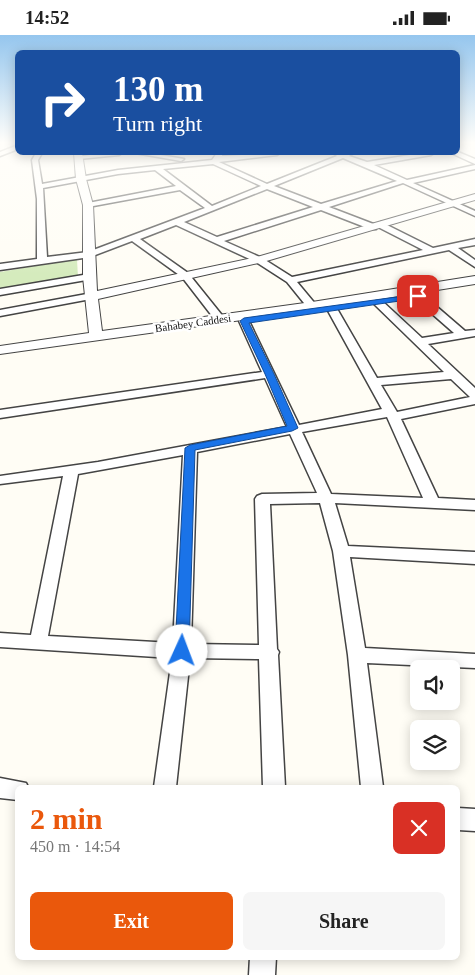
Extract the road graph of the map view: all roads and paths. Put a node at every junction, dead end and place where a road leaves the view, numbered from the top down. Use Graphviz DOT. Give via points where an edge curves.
graph roads {
  1 [pos="44,186"];
  2 [pos="83,186"];
  3 [pos="266,186"];
  4 [pos="389,186"];
  5 [pos="414,186"];
  6 [pos="38,187"];
  7 [pos="183,187"];
  8 [pos="475,197"];
  9 [pos="452,204"];
  10 [pos="88,205"];
  11 [pos="322,207"];
  12 [pos="211,209"];
  13 [pos="475,214"];
  14 [pos="178,222"];
  15 [pos="377,226"];
  16 [pos="133,238"];
  17 [pos="217,240"];
  18 [pos="475,241"];
  19 [pos="450,247"];
  20 [pos="432,251"];
  21 [pos="90,254"];
  22 [pos="258,260"];
  23 [pos="42,261"];
  24 [pos="475,263"];
  25 [pos="0,267"];
  26 [pos="185,275"];
  27 [pos="89,277"];
  28 [pos="290,280"];
  29 [pos="475,280"];
  30 [pos="475,287"];
  31 [pos="0,292"];
  32 [pos="92,296"];
  33 [pos="418,296"];
  34 [pos="377,302"];
  35 [pos="312,307"];
  36 [pos="332,309"];
  37 [pos="0,313"];
  38 [pos="220,319"];
  39 [pos="244,321"];
  40 [pos="475,333"];
  41 [pos="463,335"];
  42 [pos="96,337"];
  43 [pos="419,342"];
  44 [pos="0,350"];
  45 [pos="0,356"];
  46 [pos="270,374"];
  47 [pos="455,375"];
  48 [pos="374,382"];
  49 [pos="475,395"];
  50 [pos="475,400"];
  51 [pos="0,414"];
  52 [pos="392,415"];
  53 [pos="292,428"];
  54 [pos="190,448"];
  55 [pos="71,472"];
  56 [pos="0,480"];
  57 [pos="326,498"];
  58 [pos="433,504"];
  59 [pos="475,505"];
  60 [pos="341,551"];
  61 [pos="475,558"];
  62 [pos="0,640"];
  63 [pos="38,643"];
  64 [pos="182,651"];
  65 [pos="270,652"];
  66 [pos="357,655"];
  67 [pos="475,661"];
  68 [pos="166,785"];
  69 [pos="274,785"];
  70 [pos="372,785"];
  71 [pos="0,789"];
  72 [pos="15,790"];
  73 [pos="460,819"];
  74 [pos="475,820"];
  75 [pos="263,960"];
  76 [pos="262,975"];
  1 -- 6 [label="street"];
  2 -- 10 [label="street"];
  3 -- 11 [label="street"];
  3 -- 12 [label="street"];
  4 -- 11 [label="street"];
  5 -- 9 [label="street"];
  6 -- 23 [label="street"];
  7 -- 10 [label="street"];
  7 -- 12 [label="street"];
  8 -- 9 [label="street"];
  9 -- 13 [label="street"];
  9 -- 15 [label="street"];
  10 -- 21 [label="street"];
  11 -- 15 [label="street"];
  11 -- 17 [label="street"];
  12 -- 14 [label="street"];
  14 -- 16 [label="street"];
  14 -- 17 [label="street"];
  15 -- 20 [label="street"];
  15 -- 22 [label="street"];
  16 -- 21 [label="street"];
  16 -- 26 [label="street"];
  17 -- 22 [label="street"];
  18 -- 19 [label="street"];
  19 -- 20 [label="street"];
  19 -- 24 [label="street"];
  20 -- 28 [label="street"];
  21 -- 23 [label="street"];
  21 -- 27 [label="street"];
  22 -- 26 [label="street"];
  22 -- 28 [label="street"];
  23 -- 25 [label="street"];
  26 -- 32 [label="street"];
  26 -- 38 [label="street"];
  27 -- 31 [label="street"];
  27 -- 32 [label="street"];
  28 -- 35 [label="street"];
  29 -- 35 [label="street, Bahabey Caddesi"];
  30 -- 33 [label="street, Bahabey Caddesi"];
  32 -- 37 [label="street"];
  32 -- 42 [label="street"];
  33 -- 34 [label="street, Bahabey Caddesi"];
  33 -- 41 [label="street"];
  34 -- 36 [label="street, Bahabey Caddesi"];
  34 -- 43 [label="street"];
  35 -- 38 [label="street, Bahabey Caddesi"];
  36 -- 39 [label="street, Bahabey Caddesi"];
  36 -- 48 [label="street"];
  38 -- 42 [label="street, Bahabey Caddesi"];
  39 -- 45 [label="street, Bahabey Caddesi"];
  39 -- 46 [label="street"];
  40 -- 41 [label="street"];
  41 -- 43 [label="street"];
  42 -- 44 [label="street, Bahabey Caddesi"];
  43 -- 47 [label="street"];
  46 -- 51 [label="street"];
  46 -- 53 [label="street"];
  47 -- 48 [label="street"];
  47 -- 49 [label="street"];
  48 -- 52 [label="street"];
  50 -- 52 [label="street"];
  52 -- 53 [label="street"];
  52 -- 58 [label="street"];
  53 -- 54 [label="street"];
  53 -- 57 [label="street"];
  54 -- 55 [label="street"];
  54 -- 64 [label="street"];
  55 -- 56 [label="street"];
  55 -- 63 [label="street"];
  57 -- 58 [label="street"];
  57 -- 60 [label="street"];
  57 -- 65 [label="street" via="262,499"];
  58 -- 59 [label="street"];
  60 -- 61 [label="street"];
  60 -- 66 [label="street"];
  62 -- 63 [label="street"];
  63 -- 64 [label="street"];
  64 -- 65 [label="street"];
  64 -- 68 [label="street"];
  65 -- 69 [label="street"];
  66 -- 67 [label="street"];
  66 -- 70 [label="street"];
  71 -- 72 [label="street"];
  73 -- 74 [label="street"];
  75 -- 76 [label="street"];
}
